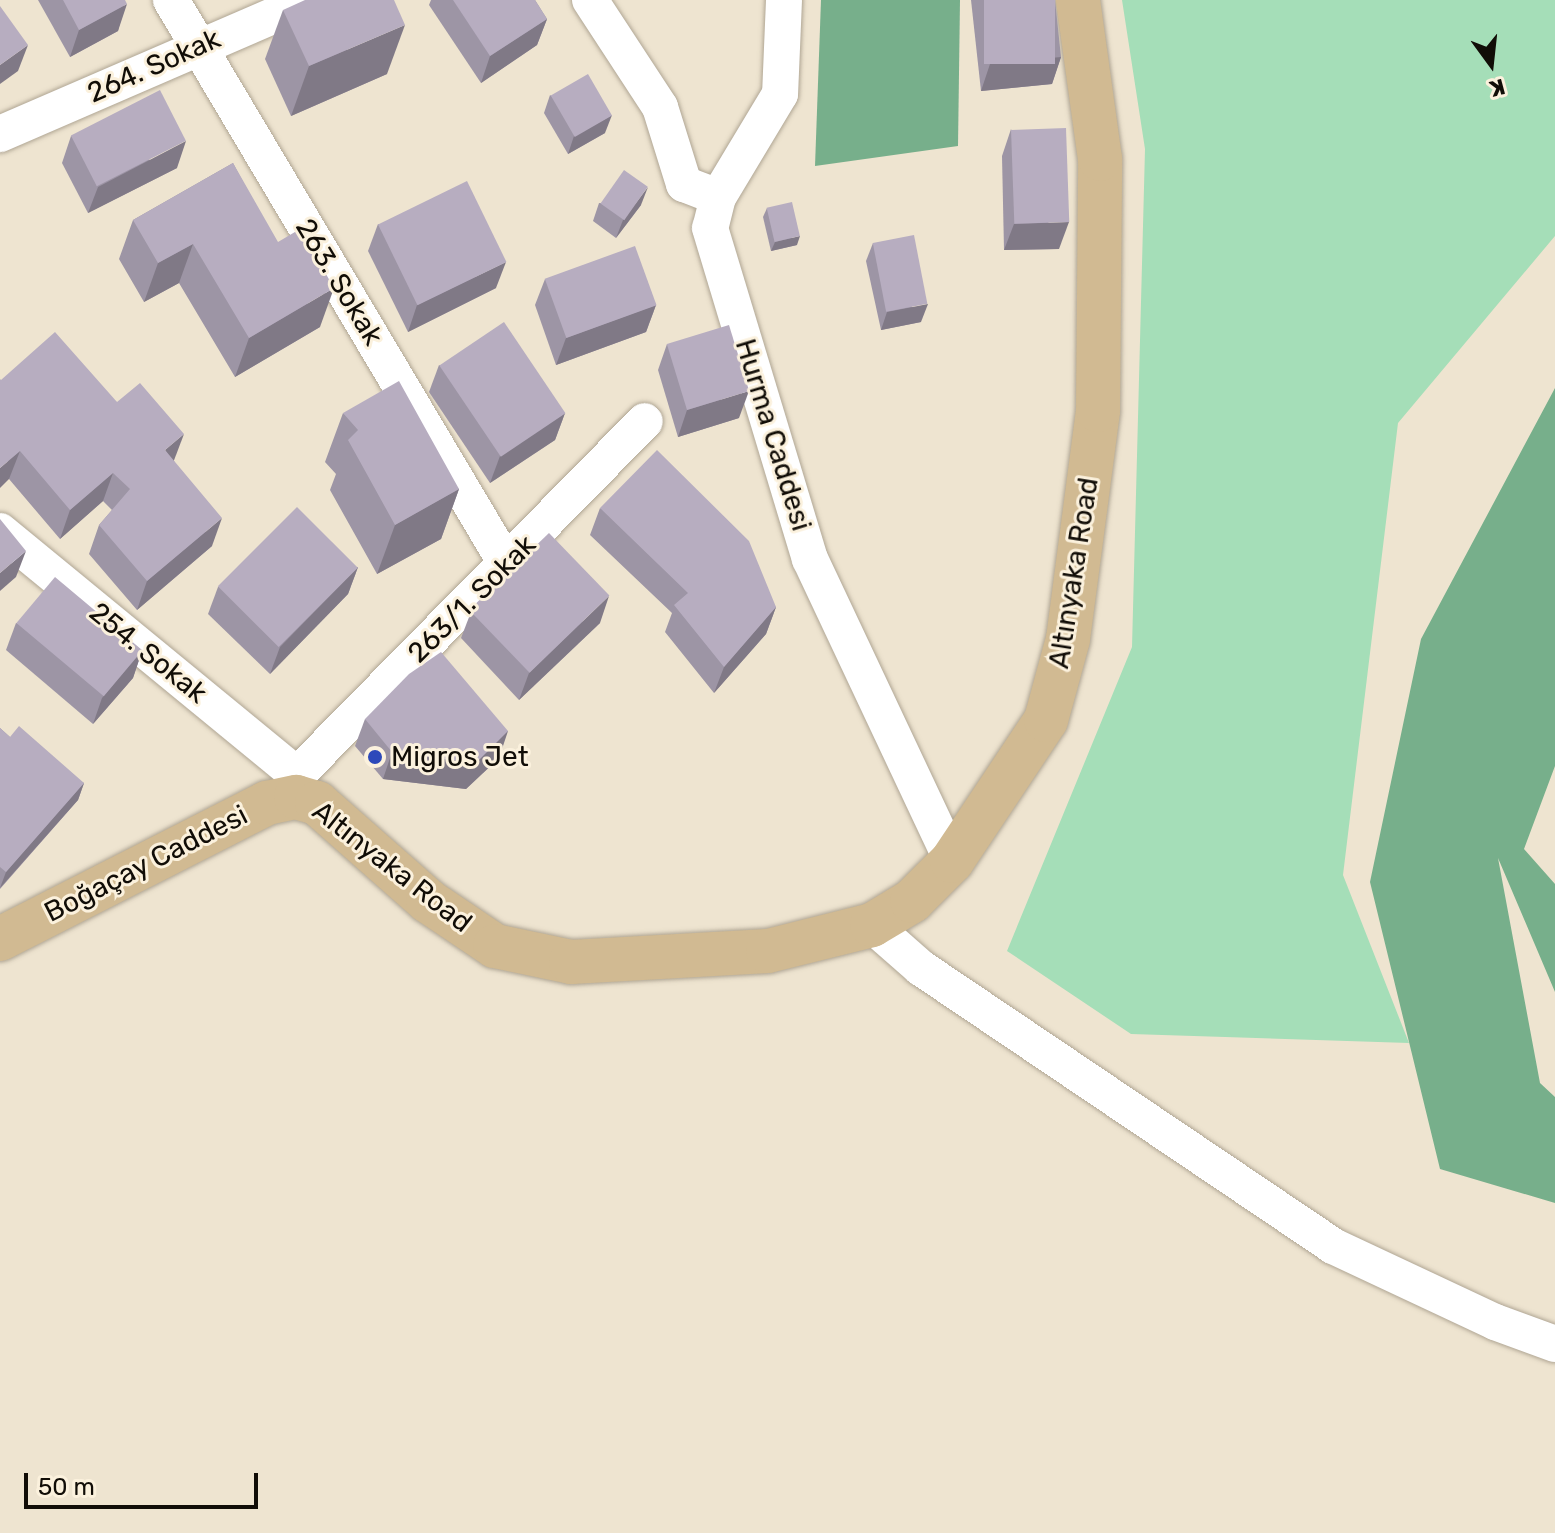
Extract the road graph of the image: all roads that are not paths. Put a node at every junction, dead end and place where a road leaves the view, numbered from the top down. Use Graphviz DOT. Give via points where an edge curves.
graph roads {
  1 [pos="171,0"];
  2 [pos="309,0"];
  3 [pos="590,0"];
  4 [pos="784,0"];
  5 [pos="1078,0"];
  6 [pos="198,46"];
  7 [pos="0,134"];
  8 [pos="718,197"];
  9 [pos="645,421"];
  10 [pos="0,531"];
  11 [pos="507,565"];
  12 [pos="296,786"];
  13 [pos="952,861"];
  14 [pos="872,925"];
  15 [pos="0,939"];
  16 [pos="1555,1344"];
  1 -- 6 [label="street, 263. Sokak"];
  2 -- 6 [label="street, 264. Sokak"];
  3 -- 8 [label="street" via="660,107 684,184"];
  4 -- 8 [label="street, Hurma Caddesi" via="780,94"];
  5 -- 13 [label="main road, Altınyaka Road" via="1100,159 1098,410 1068,639 1046,720"];
  6 -- 7 [label="street, 264. Sokak"];
  6 -- 11 [label="street, 263. Sokak"];
  8 -- 13 [label="street, Hurma Caddesi" via="710,228 810,559"];
  9 -- 11 [label="street, 263/1. Sokak"];
  10 -- 12 [label="street, 254. Sokak"];
  11 -- 12 [label="street, 263/1. Sokak"];
  12 -- 14 [label="main road, Altınyaka Road" via="428,901 495,946 571,962 693,958 768,951"];
  12 -- 15 [label="main road, Boğaçay Caddesi"];
  13 -- 14 [label="main road, Altınyaka Road" via="912,901"];
  14 -- 16 [label="street" via="921,968 1333,1246 1495,1322"];
}
